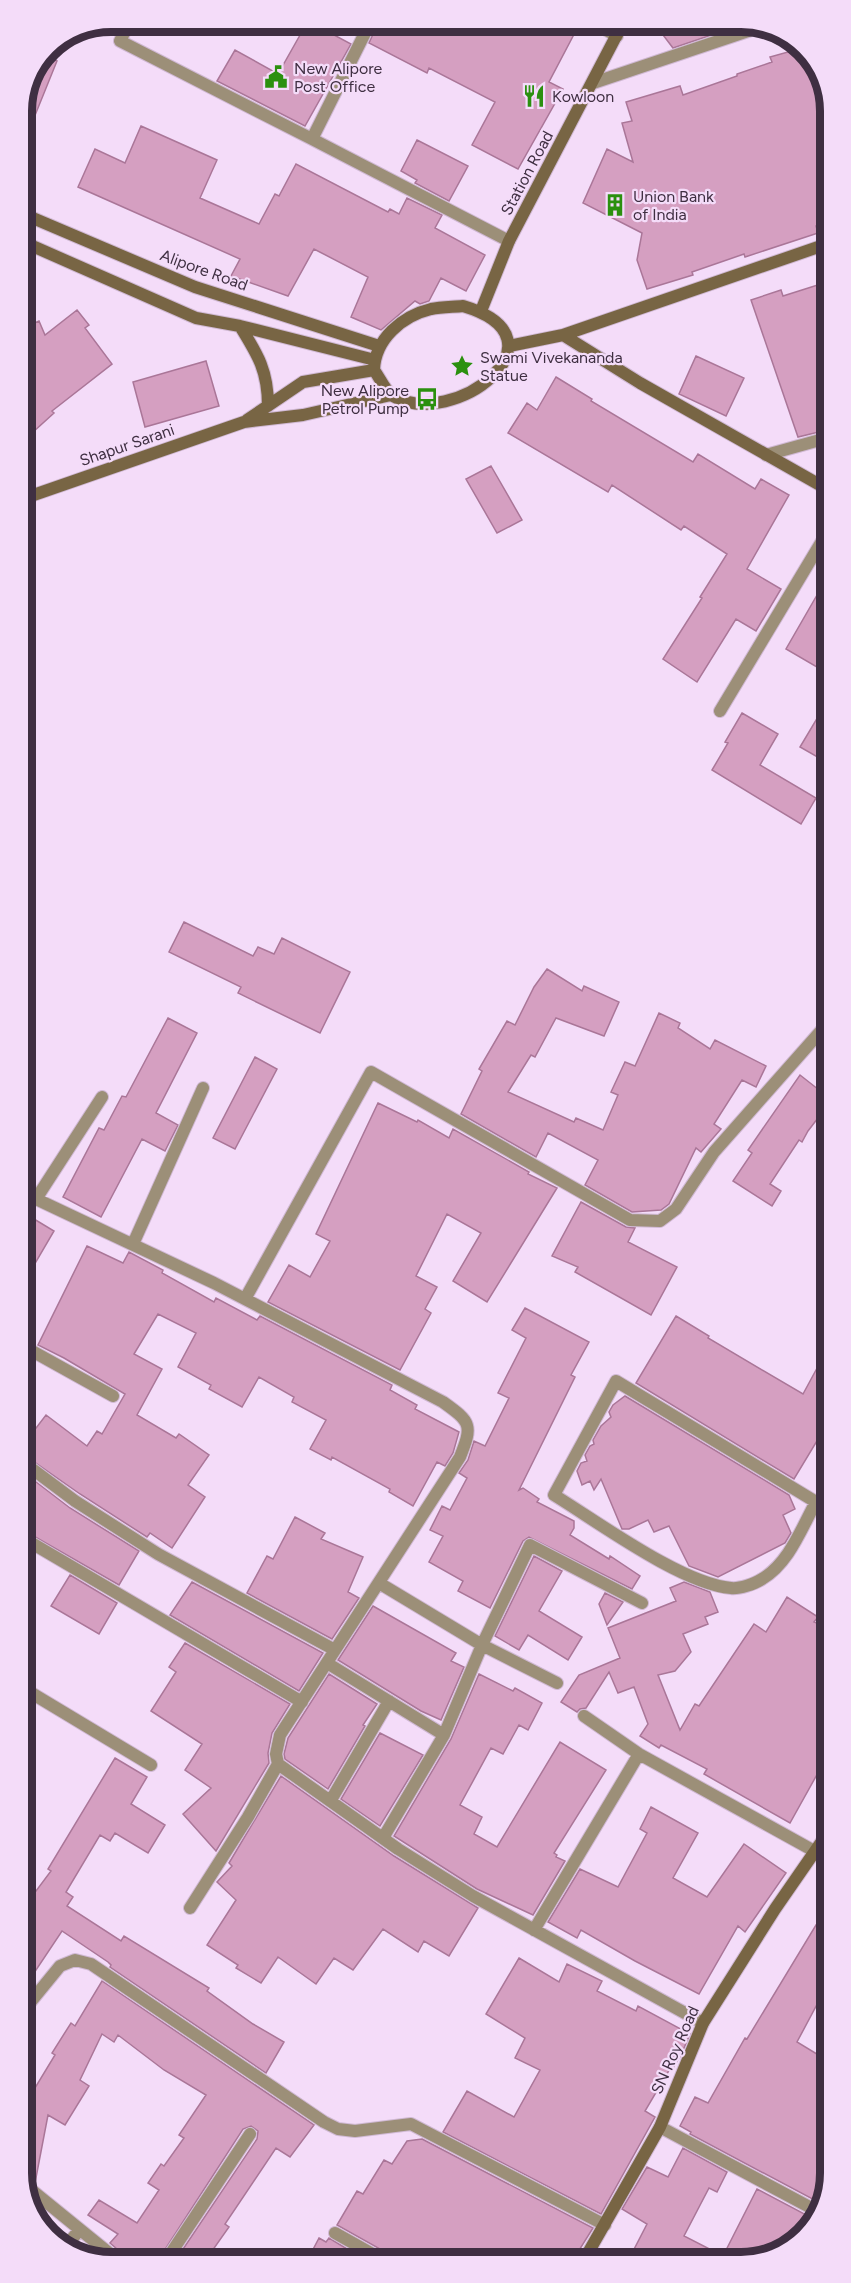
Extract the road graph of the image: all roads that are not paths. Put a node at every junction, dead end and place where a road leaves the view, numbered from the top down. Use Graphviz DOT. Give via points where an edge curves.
graph roads {
  1 [pos="125,31"];
  2 [pos="366,31"];
  3 [pos="610,32"];
  4 [pos="619,32"];
  5 [pos="745,32"];
  6 [pos="617,36"];
  7 [pos="593,83"];
  8 [pos="312,139"];
  9 [pos="32,218"];
  10 [pos="509,242"];
  11 [pos="32,246"];
  12 [pos="820,246"];
  13 [pos="481,311"];
  14 [pos="240,326"];
  15 [pos="563,335"];
  16 [pos="379,346"];
  17 [pos="509,346"];
  18 [pos="375,365"];
  19 [pos="391,395"];
  20 [pos="268,406"];
  21 [pos="244,422"];
  22 [pos="820,440"];
  23 [pos="766,455"];
  24 [pos="820,485"];
  25 [pos="32,496"];
  26 [pos="820,544"];
  27 [pos="720,711"];
  28 [pos="820,1032"];
  29 [pos="202,1088"];
  30 [pos="102,1097"];
  31 [pos="31,1199"];
  32 [pos="36,1199"];
  33 [pos="133,1244"];
  34 [pos="245,1299"];
  35 [pos="31,1355"];
  36 [pos="113,1396"];
  37 [pos="31,1468"];
  38 [pos="816,1502"];
  39 [pos="820,1504"];
  40 [pos="31,1543"];
  41 [pos="379,1583"];
  42 [pos="642,1603"];
  43 [pos="482,1645"];
  44 [pos="335,1650"];
  45 [pos="327,1663"];
  46 [pos="557,1683"];
  47 [pos="31,1693"];
  48 [pos="389,1701"];
  49 [pos="302,1702"];
  50 [pos="584,1716"];
  51 [pos="444,1736"];
  52 [pos="639,1754"];
  53 [pos="278,1764"];
  54 [pos="151,1765"];
  55 [pos="331,1800"];
  56 [pos="383,1838"];
  57 [pos="820,1846"];
  58 [pos="816,1852"];
  59 [pos="190,1908"];
  60 [pos="534,1930"];
  61 [pos="31,2001"];
  62 [pos="703,2023"];
  63 [pos="660,2127"];
  64 [pos="249,2134"];
  65 [pos="34,2192"];
  66 [pos="811,2208"];
  67 [pos="605,2225"];
  68 [pos="80,2230"];
  69 [pos="335,2233"];
  70 [pos="71,2241"];
  71 [pos="106,2251"];
  72 [pos="172,2251"];
  73 [pos="369,2251"];
  74 [pos="589,2252"];
  1 -- 8 [label="street" via="120,41"];
  2 -- 8 [label="street"];
  3 -- 6 [label="street"];
  4 -- 6 [label="street, Station Road"];
  5 -- 7 [label="street"];
  6 -- 7 [label="street, Station Road"];
  7 -- 10 [label="street, Station Road"];
  8 -- 10 [label="street"];
  9 -- 16 [label="street, Alipore Road" via="195,287"];
  10 -- 13 [label="street, Station Road"];
  11 -- 14 [label="street" via="196,318"];
  12 -- 15 [label="street"];
  13 -- 16 [label="street" via="463,306 430,309 401,321"];
  13 -- 17 [label="street" via="498,321 508,334"];
  14 -- 18 [label="street"];
  14 -- 20 [label="street" via="261,362"];
  15 -- 17 [label="street"];
  15 -- 23 [label="street"];
  16 -- 18 [label="street"];
  17 -- 19 [label="street" via="504,364 477,390 444,402 410,403"];
  18 -- 19 [label="street"];
  18 -- 20 [label="street" via="303,382"];
  19 -- 21 [label="street" via="303,415"];
  20 -- 21 [label="street"];
  21 -- 25 [label="street, Shapur Sarani"];
  22 -- 23 [label="street"];
  23 -- 24 [label="street"];
  26 -- 27 [label="street"];
  28 -- 34 [label="street" via="714,1152 676,1209 660,1221 630,1220 371,1072"];
  29 -- 33 [label="street"];
  30 -- 32 [label="street"];
  31 -- 32 [label="street"];
  32 -- 33 [label="street"];
  33 -- 34 [label="street"];
  34 -- 41 [label="street" via="463,1416 469,1435 460,1457"];
  35 -- 36 [label="street"];
  37 -- 44 [label="street" via="158,1554"];
  38 -- 38 [label="street" via="616,1381 554,1495 682,1573 734,1588 761,1580 783,1561"];
  38 -- 39 [label="street"];
  40 -- 49 [label="street"];
  41 -- 43 [label="street"];
  41 -- 44 [label="street"];
  42 -- 43 [label="street" via="530,1545"];
  43 -- 46 [label="street"];
  43 -- 51 [label="street"];
  44 -- 45 [label="street"];
  45 -- 48 [label="street"];
  45 -- 49 [label="street"];
  47 -- 54 [label="street"];
  48 -- 51 [label="street"];
  48 -- 55 [label="street"];
  49 -- 53 [label="street" via="280,1735"];
  50 -- 52 [label="street"];
  51 -- 56 [label="street"];
  52 -- 58 [label="street"];
  52 -- 60 [label="street"];
  53 -- 55 [label="street"];
  53 -- 59 [label="street"];
  55 -- 56 [label="street"];
  56 -- 60 [label="street"];
  57 -- 58 [label="street, SN Roy Road"];
  58 -- 62 [label="street, SN Roy Road" via="756,1936"];
  60 -- 62 [label="street"];
  61 -- 67 [label="street" via="60,1965 75,1960 91,1964 324,2122 355,2131 411,2124"];
  62 -- 63 [label="street, SN Roy Road"];
  63 -- 66 [label="street"];
  63 -- 67 [label="street, SN Roy Road"];
  64 -- 72 [label="street"];
  65 -- 68 [label="street"];
  67 -- 74 [label="street, SN Roy Road"];
  68 -- 70 [label="street"];
  68 -- 71 [label="street"];
  69 -- 73 [label="street"];
}
